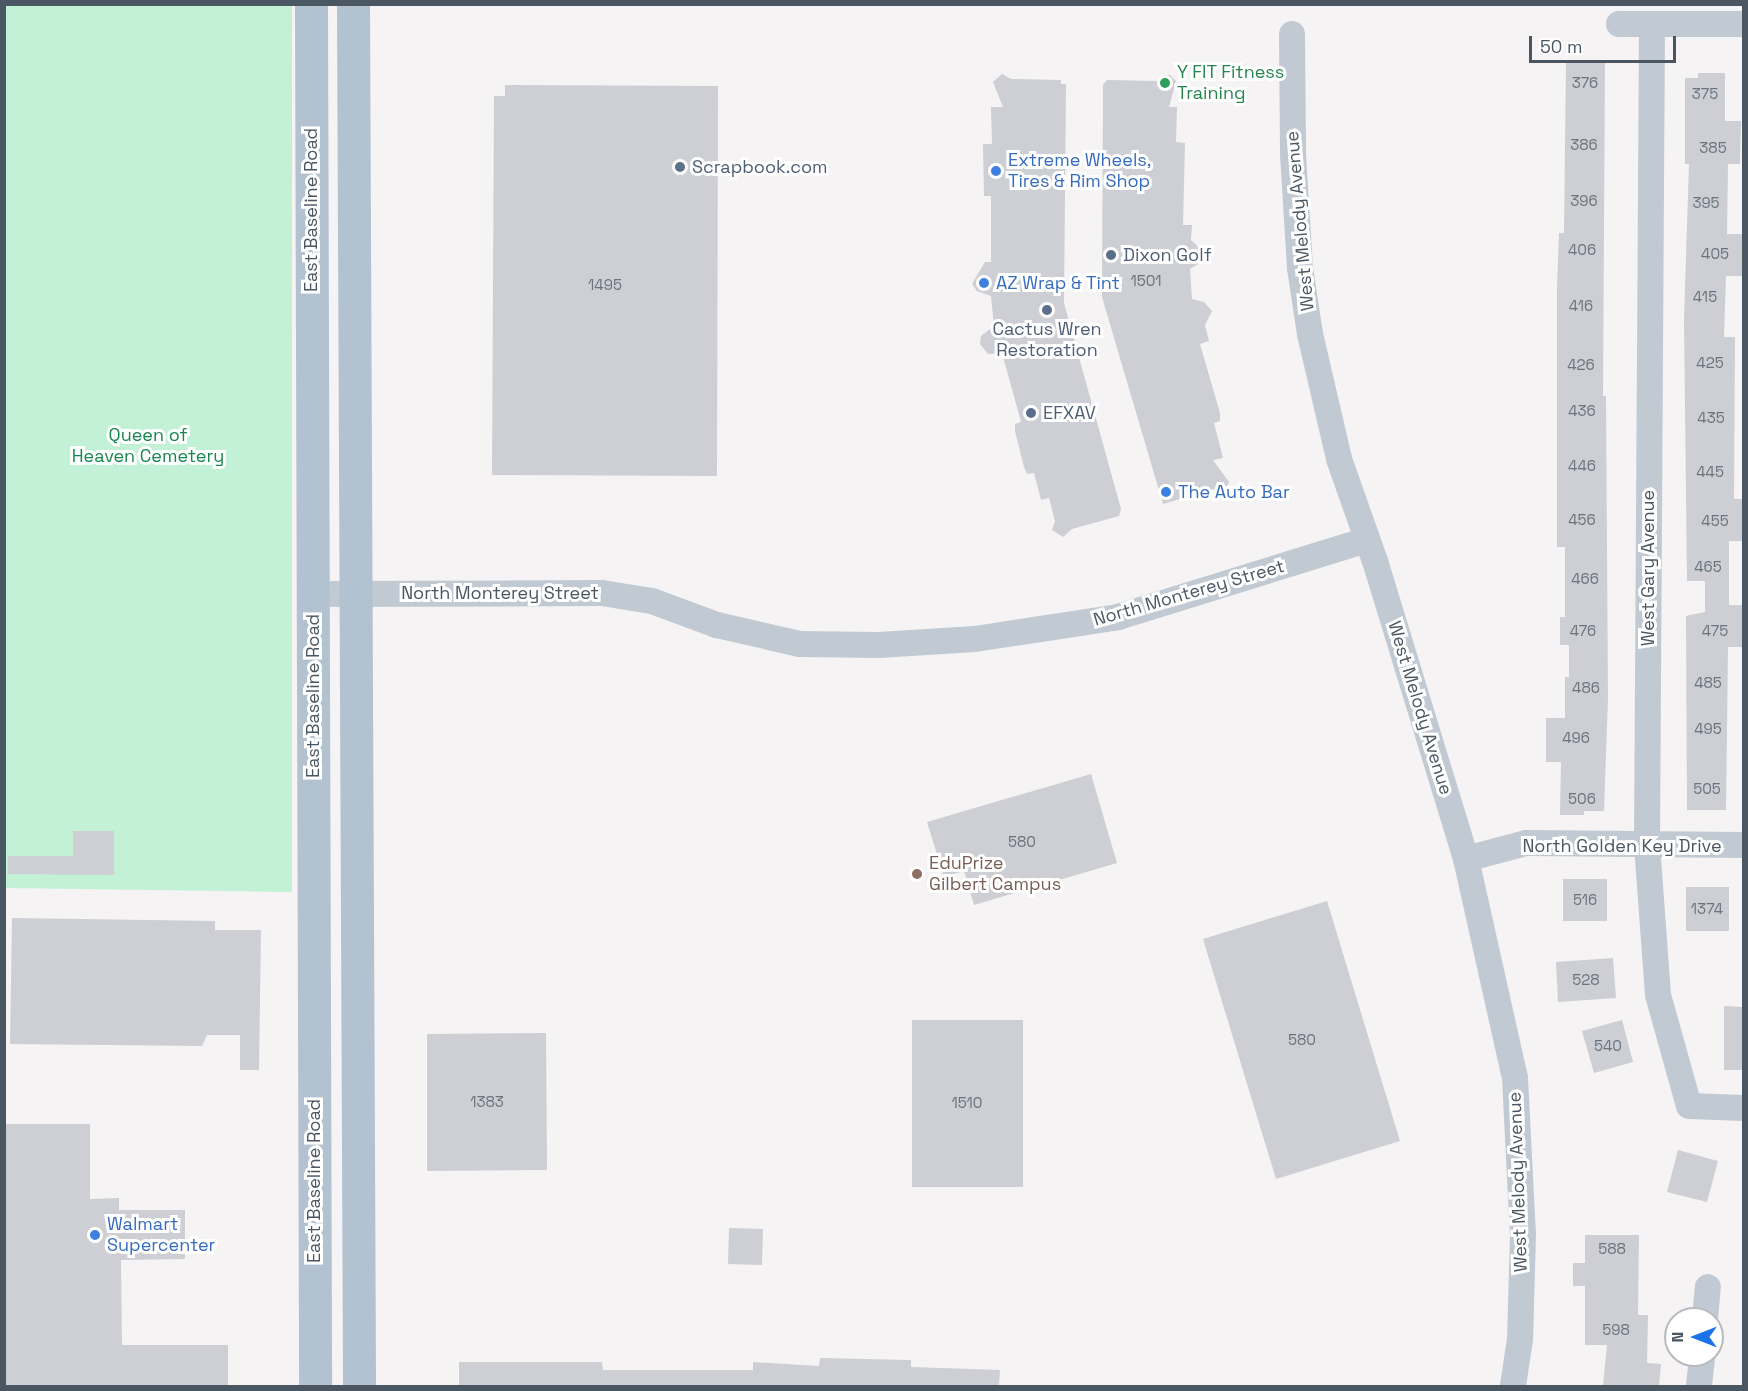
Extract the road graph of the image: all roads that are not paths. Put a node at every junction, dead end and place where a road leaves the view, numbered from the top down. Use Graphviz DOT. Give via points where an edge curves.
graph roads {
  1 [pos="311,4"];
  2 [pos="353,4"];
  3 [pos="1619,24"];
  4 [pos="1743,24"];
  5 [pos="1652,25"];
  6 [pos="1292,34"];
  7 [pos="1366,540"];
  8 [pos="344,593"];
  9 [pos="1647,845"];
  10 [pos="1743,845"];
  11 [pos="1466,859"];
  12 [pos="1743,1108"];
  13 [pos="1708,1287"];
  14 [pos="1706,1307"];
  15 [pos="1701,1367"];
  16 [pos="315,1386"];
  17 [pos="359,1386"];
  18 [pos="1513,1386"];
  19 [pos="1699,1386"];
  1 -- 16 [label="main road, East Baseline Road"];
  2 -- 8 [label="main road"];
  3 -- 5 [label="street"];
  4 -- 5 [label="street"];
  5 -- 9 [label="street, West Gary Avenue"];
  6 -- 7 [label="street, West Melody Avenue" via="1293,154 1300,268 1310,334 1339,459"];
  7 -- 8 [label="street, North Monterey Street" via="1118,617 975,639 879,645 800,644 717,625 652,601 602,593"];
  7 -- 11 [label="street, West Melody Avenue"];
  8 -- 17 [label="main road"];
  9 -- 10 [label="street, North Golden Key Drive"];
  9 -- 11 [label="street, North Golden Key Drive" via="1526,843"];
  9 -- 12 [label="street, West Gary Avenue" via="1658,995 1689,1106"];
  11 -- 18 [label="street, West Melody Avenue" via="1515,1078 1523,1234 1520,1339"];
  13 -- 14 [label="street"];
  15 -- 19 [label="street"];
}
